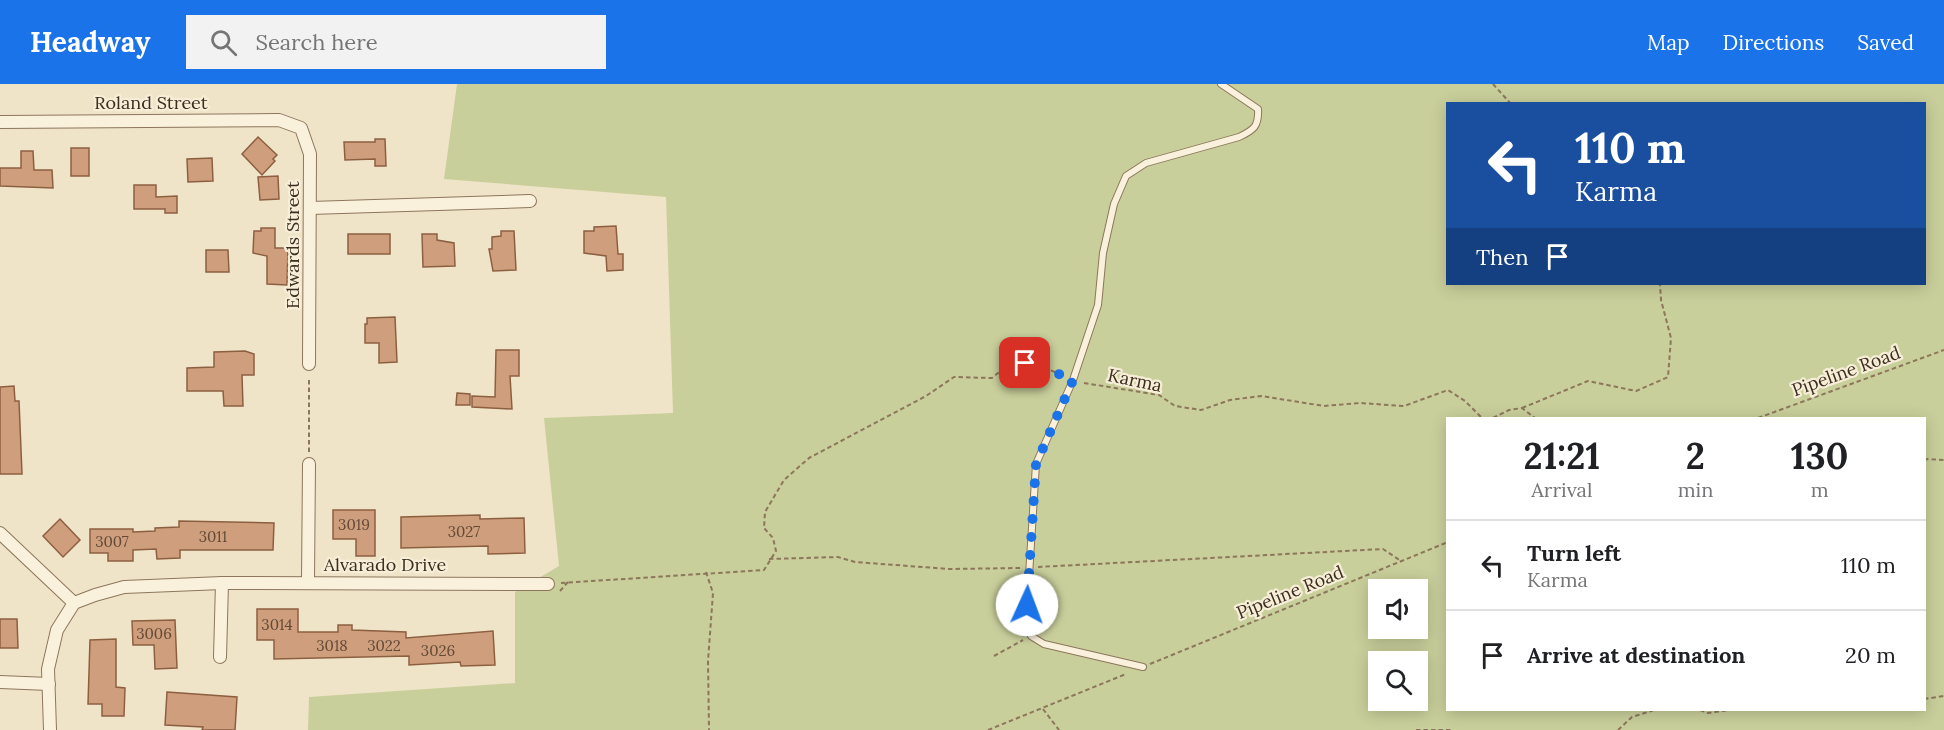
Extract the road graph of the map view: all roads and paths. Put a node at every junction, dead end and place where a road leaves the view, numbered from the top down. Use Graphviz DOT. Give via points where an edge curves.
graph roads {
  1 [pos="1221,84"];
  2 [pos="1493,84"];
  3 [pos="1509,102"];
  4 [pos="0,122"];
  5 [pos="301,128"];
  6 [pos="530,201"];
  7 [pos="310,208"];
  8 [pos="1660,285"];
  9 [pos="1944,350"];
  10 [pos="309,364"];
  11 [pos="1073,380"];
  12 [pos="1522,408"];
  13 [pos="1481,417"];
  14 [pos="1495,417"];
  15 [pos="1534,417"];
  16 [pos="1761,417"];
  17 [pos="1926,459"];
  18 [pos="1944,460"];
  19 [pos="309,464"];
  20 [pos="0,533"];
  21 [pos="1446,543"];
  22 [pos="769,559"];
  23 [pos="1401,561"];
  24 [pos="1028,567"];
  25 [pos="706,572"];
  26 [pos="308,582"];
  27 [pos="222,583"];
  28 [pos="548,584"];
  29 [pos="74,603"];
  30 [pos="1031,636"];
  31 [pos="994,656"];
  32 [pos="220,657"];
  33 [pos="1143,667"];
  34 [pos="0,682"];
  35 [pos="49,684"];
  36 [pos="1944,696"];
  37 [pos="1926,699"];
  38 [pos="1042,708"];
  39 [pos="1651,711"];
  40 [pos="1703,711"];
  41 [pos="1723,711"];
  42 [pos="50,730"];
  43 [pos="709,730"];
  44 [pos="988,730"];
  45 [pos="1059,730"];
  46 [pos="1416,730"];
  47 [pos="1452,730"];
  48 [pos="1618,730"];
  1 -- 11 [label="lane" via="1258,109 1258,122 1254,130 1239,137 1146,163 1126,176 1114,204 1103,253 1098,304"];
  2 -- 3 [label="path"];
  4 -- 5 [label="street, Roland Street" via="279,120"];
  5 -- 7 [label="street, Edwards Street" via="310,154"];
  6 -- 7 [label="street"];
  7 -- 10 [label="street, Edwards Street"];
  8 -- 12 [label="path" via="1671,338 1668,377 1636,391 1588,381"];
  9 -- 16 [label="path, Pipeline Road"];
  10 -- 19 [label="path"];
  11 -- 13 [label="path, Karma" via="1159,395 1175,406 1201,410 1230,400 1262,396 1324,406 1404,406 1449,390"];
  11 -- 22 [label="path, Karma" via="1025,363 1006,365 992,378 954,377 809,458 784,480 765,512 764,528 773,538 776,551"];
  11 -- 24 [label="lane" via="1036,464"];
  12 -- 14 [label="path"];
  12 -- 15 [label="path"];
  17 -- 18 [label="path"];
  19 -- 26 [label="street"];
  20 -- 29 [label="street"];
  21 -- 23 [label="path, Pipeline Road"];
  22 -- 24 [label="path" via="838,556 855,562 948,569"];
  22 -- 25 [label="path" via="764,570"];
  23 -- 24 [label="path" via="1383,549 1088,567"];
  23 -- 33 [label="path, Pipeline Road"];
  24 -- 30 [label="lane" via="1026,623"];
  25 -- 28 [label="path"];
  25 -- 43 [label="path" via="713,593 708,661"];
  26 -- 27 [label="street, Alvarado Drive"];
  26 -- 28 [label="street, Alvarado Drive"];
  27 -- 29 [label="street, Alvarado Drive" via="124,587"];
  27 -- 32 [label="street"];
  29 -- 35 [label="street" via="51,648"];
  30 -- 31 [label="path"];
  30 -- 33 [label="lane" via="1044,644"];
  33 -- 38 [label="path, Pipeline Road"];
  34 -- 35 [label="street"];
  35 -- 42 [label="street"];
  36 -- 37 [label="path"];
  38 -- 44 [label="path, Pipeline Road"];
  38 -- 45 [label="path"];
  39 -- 48 [label="path" via="1632,717"];
  40 -- 41 [label="path"];
  46 -- 47 [label="path"];
}
